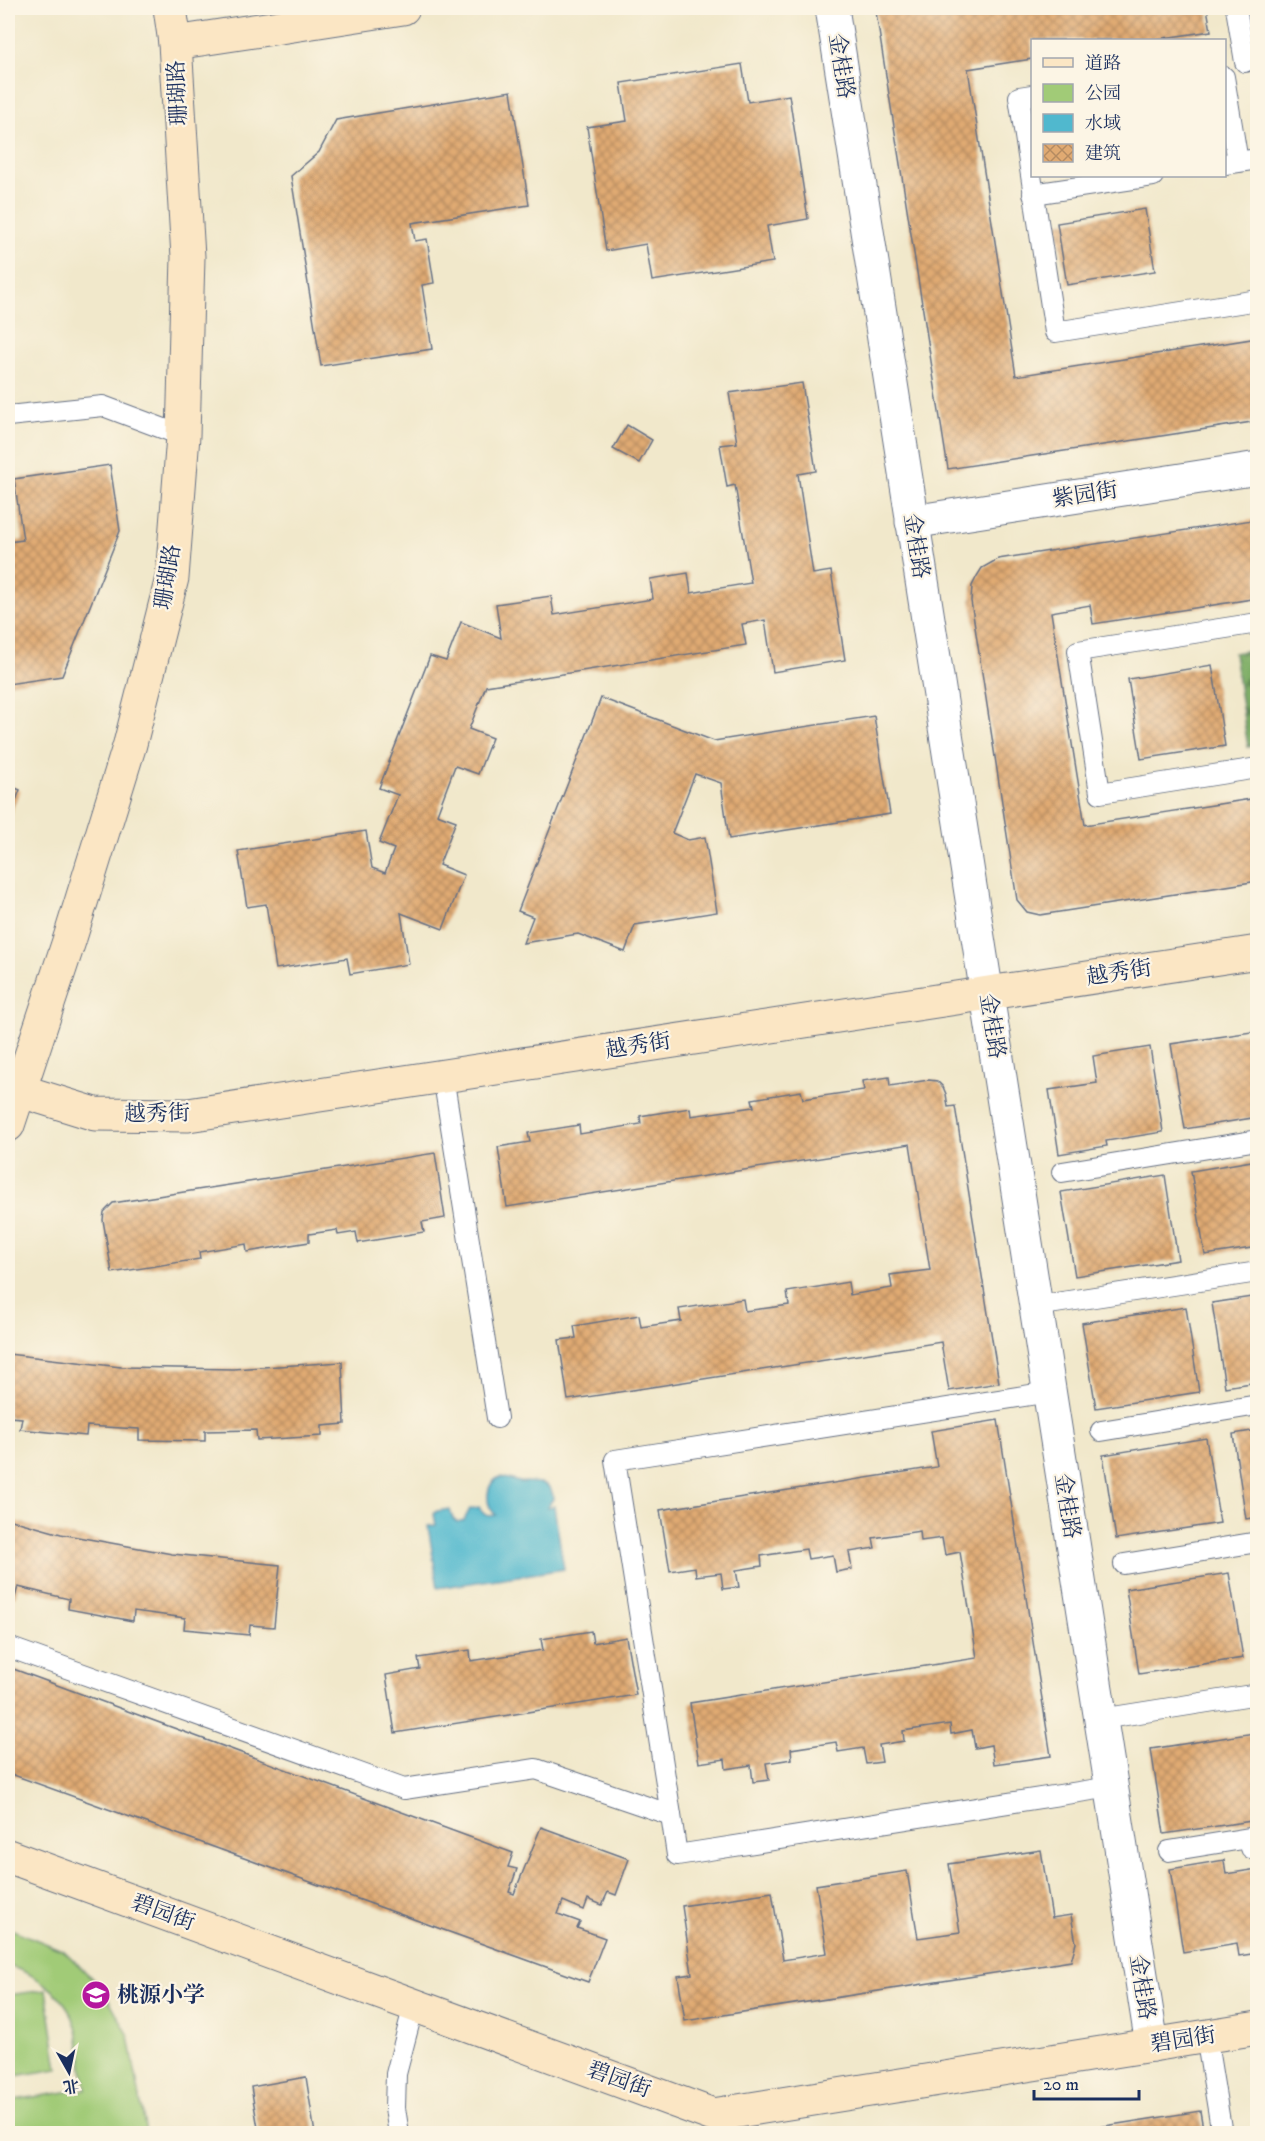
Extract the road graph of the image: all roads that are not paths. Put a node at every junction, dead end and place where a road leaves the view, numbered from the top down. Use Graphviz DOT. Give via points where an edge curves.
graph roads {
  1 [pos="170,8"];
  2 [pos="403,8"];
  3 [pos="832,8"];
  4 [pos="1236,8"];
  5 [pos="175,43"];
  6 [pos="1251,61"];
  7 [pos="1226,65"];
  8 [pos="1226,88"];
  9 [pos="1031,95"];
  10 [pos="1240,162"];
  11 [pos="1146,177"];
  12 [pos="1033,194"];
  13 [pos="1257,300"];
  14 [pos="8,417"];
  15 [pos="183,436"];
  16 [pos="1257,468"];
  17 [pos="912,522"];
  18 [pos="1257,623"];
  19 [pos="1257,768"];
  20 [pos="1257,951"];
  21 [pos="986,993"];
  22 [pos="443,1076"];
  23 [pos="21,1091"];
  24 [pos="8,1125"];
  25 [pos="1257,1140"];
  26 [pos="1062,1172"];
  27 [pos="1257,1272"];
  28 [pos="1036,1306"];
  29 [pos="1049,1392"];
  30 [pos="1257,1405"];
  31 [pos="497,1418"];
  32 [pos="1101,1431"];
  33 [pos="1257,1542"];
  34 [pos="1124,1564"];
  35 [pos="8,1647"];
  36 [pos="1257,1694"];
  37 [pos="1101,1719"];
  38 [pos="1111,1787"];
  39 [pos="671,1815"];
  40 [pos="1257,1847"];
  41 [pos="1169,1851"];
  42 [pos="8,1856"];
  43 [pos="414,2005"];
  44 [pos="1257,2028"];
  45 [pos="1206,2036"];
  46 [pos="1152,2045"];
  47 [pos="714,2124"];
  48 [pos="399,2133"];
  49 [pos="1222,2133"];
  1 -- 5 [label="street, 珊瑚路"];
  2 -- 5 [label="street"];
  3 -- 17 [label="street, 金桂路"];
  4 -- 6 [label="lane"];
  5 -- 15 [label="street, 珊瑚路" via="188,257"];
  6 -- 7 [label="lane"];
  8 -- 10 [label="lane"];
  9 -- 12 [label="lane" via="1019,97"];
  11 -- 12 [label="lane"];
  12 -- 13 [label="lane" via="1055,332"];
  14 -- 15 [label="lane" via="104,406"];
  15 -- 23 [label="street, 珊瑚路" via="172,578 130,744"];
  16 -- 17 [label="street, 紫园街"];
  17 -- 21 [label="street, 金桂路"];
  18 -- 19 [label="lane" via="1078,651 1101,793"];
  20 -- 21 [label="street, 越秀街"];
  21 -- 22 [label="street, 越秀街"];
  21 -- 28 [label="street, 金桂路"];
  22 -- 23 [label="street, 越秀街" via="188,1115 95,1114"];
  22 -- 31 [label="lane"];
  23 -- 24 [label="street, 珊瑚路"];
  25 -- 26 [label="lane"];
  27 -- 28 [label="lane"];
  28 -- 29 [label="street, 金桂路"];
  29 -- 37 [label="street, 金桂路"];
  29 -- 39 [label="lane" via="615,1460"];
  30 -- 32 [label="lane"];
  33 -- 34 [label="lane"];
  35 -- 39 [label="lane" via="404,1788 536,1769"];
  36 -- 37 [label="lane"];
  37 -- 38 [label="street, 金桂路"];
  38 -- 39 [label="lane" via="677,1855"];
  38 -- 46 [label="street, 金桂路"];
  40 -- 41 [label="lane" via="1251,1848 1249,1838"];
  42 -- 43 [label="street, 碧园街"];
  43 -- 47 [label="street, 碧园街"];
  43 -- 48 [label="lane" via="396,2074"];
  44 -- 45 [label="street, 碧园街"];
  45 -- 46 [label="street, 碧园街"];
  45 -- 49 [label="lane"];
  46 -- 47 [label="street, 碧园街"];
}
